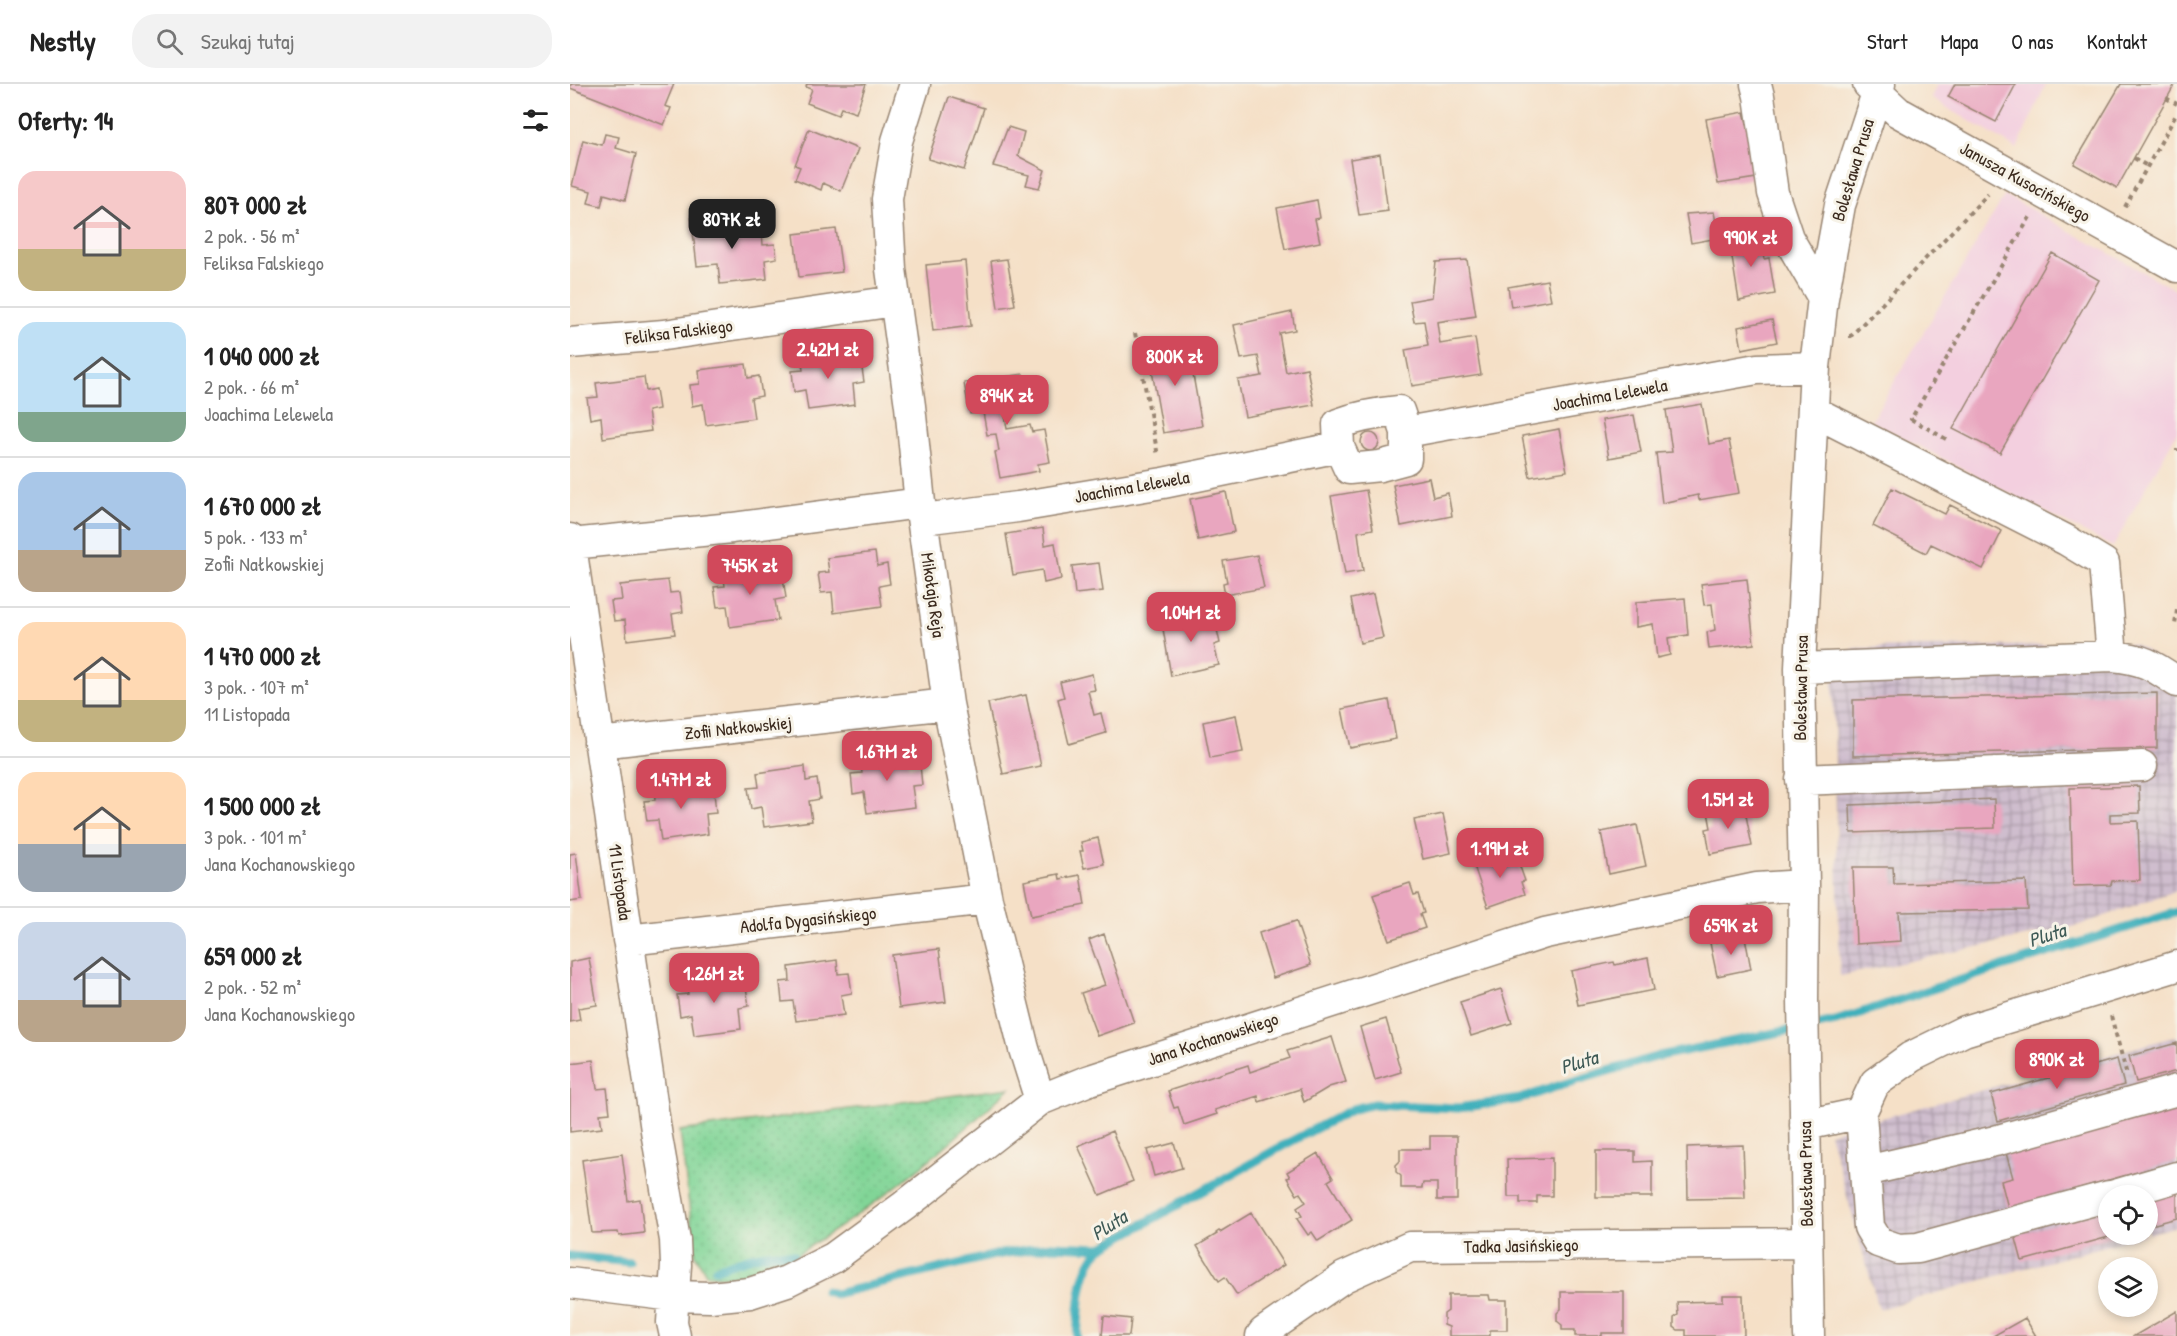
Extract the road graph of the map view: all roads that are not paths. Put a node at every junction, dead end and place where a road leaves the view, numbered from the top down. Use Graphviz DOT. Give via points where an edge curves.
graph roads {
  1 [pos="915,84"];
  2 [pos="1756,84"];
  3 [pos="1875,87"];
  4 [pos="2177,267"];
  5 [pos="1823,298"];
  6 [pos="895,301"];
  7 [pos="570,343"];
  8 [pos="1815,367"];
  9 [pos="1813,411"];
  10 [pos="1406,432"];
  11 [pos="1339,447"];
  12 [pos="921,511"];
  13 [pos="570,539"];
  14 [pos="571,544"];
  15 [pos="2112,656"];
  16 [pos="1800,668"];
  17 [pos="2177,682"];
  18 [pos="948,704"];
  19 [pos="599,743"];
  20 [pos="2142,766"];
  21 [pos="1801,780"];
  22 [pos="1804,885"];
  23 [pos="987,899"];
  24 [pos="628,940"];
  25 [pos="2177,966"];
  26 [pos="2177,1090"];
  27 [pos="1040,1100"];
  28 [pos="1861,1113"];
  29 [pos="1805,1125"];
  30 [pos="1866,1171"];
  31 [pos="2177,1177"];
  32 [pos="2149,1185"];
  33 [pos="2098,1200"];
  34 [pos="1807,1243"];
  35 [pos="570,1283"];
  36 [pos="673,1296"];
  37 [pos="675,1336"];
  38 [pos="1261,1336"];
  39 [pos="1809,1336"];
  1 -- 6 [label="street, Mikołaja Reja" via="897,141 887,199"];
  2 -- 5 [label="street" via="1780,216 1788,238"];
  3 -- 4 [label="street, Janusza Kusocińskiego" via="1898,112"];
  3 -- 5 [label="street, Bolesława Prusa" via="1840,205"];
  5 -- 8 [label="street, Bolesława Prusa"];
  6 -- 7 [label="street, Feliksa Falskiego" via="664,335"];
  6 -- 12 [label="street, Mikołaja Reja"];
  8 -- 9 [label="street, Bolesława Prusa"];
  8 -- 10 [label="street, Joachima Lelewela" via="1756,369"];
  9 -- 15 [label="street" via="2104,563"];
  9 -- 16 [label="street, Bolesława Prusa"];
  10 -- 11 [label="street" via="1406,459 1380,466 1349,469"];
  10 -- 11 [label="street" via="1400,411 1359,416 1338,423"];
  11 -- 12 [label="street, Joachima Lelewela" via="1163,483 1018,507"];
  12 -- 14 [label="street, Joachima Lelewela"];
  12 -- 18 [label="street, Mikołaja Reja"];
  13 -- 14 [label="street, 11 Listopada"];
  14 -- 19 [label="street, 11 Listopada"];
  15 -- 16 [label="street"];
  15 -- 17 [label="street" via="2139,659"];
  16 -- 21 [label="street, Bolesława Prusa"];
  18 -- 19 [label="street, Zofii Nałkowskiej"];
  18 -- 23 [label="street, Mikołaja Reja"];
  19 -- 24 [label="street, 11 Listopada"];
  20 -- 21 [label="street"];
  21 -- 22 [label="street, Bolesława Prusa"];
  22 -- 27 [label="street, Jana Kochanowskiego" via="1757,888 1545,933 1177,1050"];
  22 -- 29 [label="street, Bolesława Prusa"];
  23 -- 24 [label="street, Adolfa Dygasińskiego"];
  23 -- 27 [label="street, Mikołaja Reja"];
  24 -- 36 [label="street, 11 Listopada" via="675,1240"];
  25 -- 28 [label="street" via="1964,1032 1911,1057 1875,1083"];
  26 -- 30 [label="street" via="1995,1141"];
  27 -- 36 [label="street, Jana Kochanowskiego" via="833,1258 788,1281 750,1293"];
  28 -- 29 [label="street"];
  28 -- 30 [label="street"];
  29 -- 34 [label="street, Bolesława Prusa"];
  30 -- 33 [label="street" via="1869,1227 1878,1242 1898,1249 1918,1248"];
  31 -- 32 [label="street"];
  34 -- 38 [label="street, Tadka Jasińskiego" via="1410,1246 1344,1277"];
  34 -- 39 [label="street, Bolesława Prusa"];
  35 -- 36 [label="street, Jana Kochanowskiego"];
  36 -- 37 [label="street, 11 Listopada"];
}
